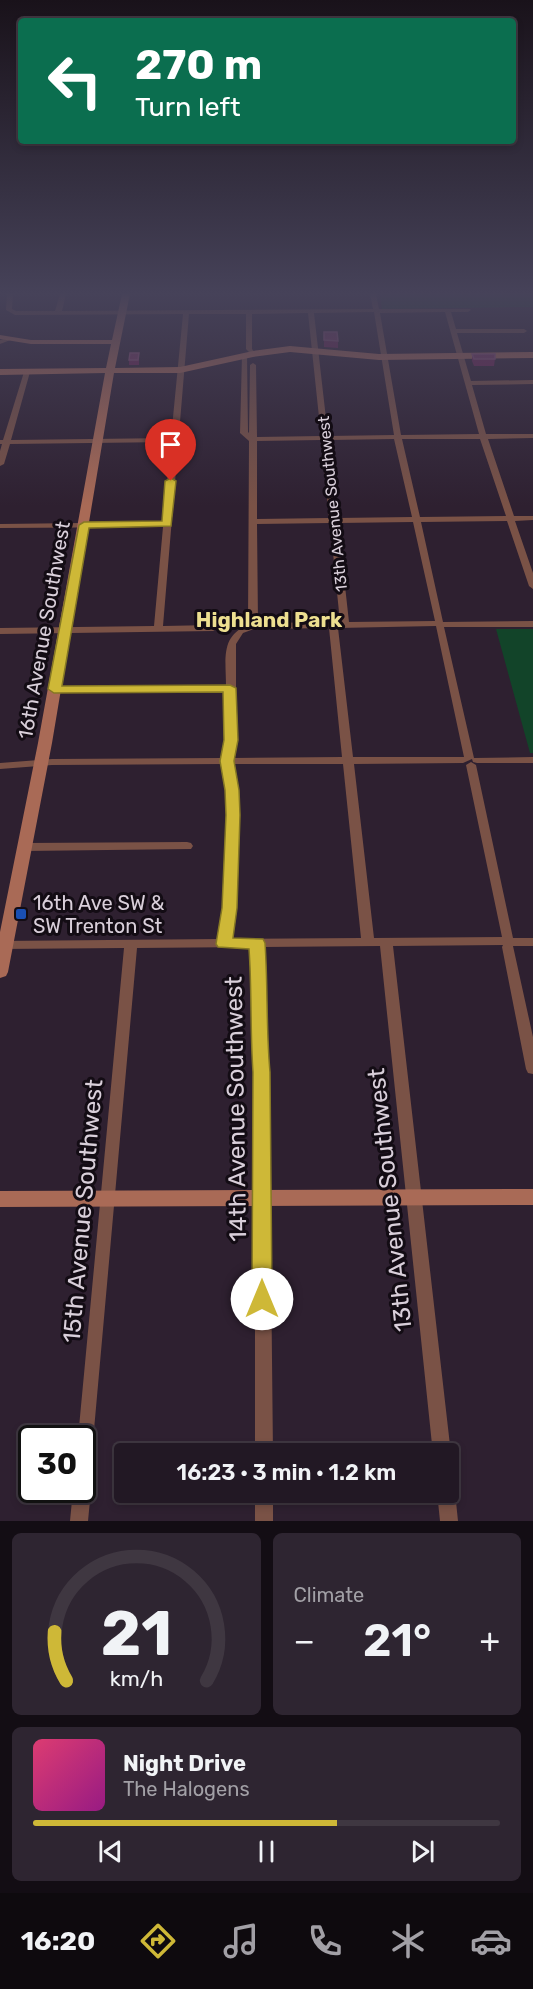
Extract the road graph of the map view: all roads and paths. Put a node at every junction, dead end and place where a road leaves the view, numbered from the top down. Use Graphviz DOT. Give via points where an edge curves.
graph roads {
  1 [pos="111,365"];
  2 [pos="181,365"];
  3 [pos="203,365"];
  4 [pos="248,365"];
  5 [pos="253,365"];
  6 [pos="317,365"];
  7 [pos="386,365"];
  8 [pos="463,365"];
  9 [pos="180,370"];
  10 [pos="0,372"];
  11 [pos="27,372"];
  12 [pos="110,372"];
  13 [pos="533,382"];
  14 [pos="468,383"];
  15 [pos="483,436"];
  16 [pos="533,436"];
  17 [pos="398,437"];
  18 [pos="325,438"];
  19 [pos="252,439"];
  20 [pos="174,440"];
  21 [pos="99,441"];
  22 [pos="3,442"];
  23 [pos="0,464"];
  24 [pos="417,519"];
  25 [pos="511,519"];
  26 [pos="533,519"];
  27 [pos="333,521"];
  28 [pos="253,522"];
  29 [pos="167,524"];
  30 [pos="84,525"];
  31 [pos="0,526"];
  32 [pos="533,586"];
  33 [pos="439,624"];
  34 [pos="533,624"];
  35 [pos="253,626"];
  36 [pos="333,626"];
  37 [pos="345,626"];
  38 [pos="213,628"];
  39 [pos="158,629"];
  40 [pos="65,630"];
  41 [pos="0,631"];
  42 [pos="230,688"];
  43 [pos="54,689"];
  44 [pos="533,760"];
  45 [pos="227,761"];
  46 [pos="347,761"];
  47 [pos="470,761"];
  48 [pos="41,764"];
  49 [pos="0,766"];
  50 [pos="25,846"];
  51 [pos="187,846"];
  52 [pos="368,942"];
  53 [pos="386,942"];
  54 [pos="508,942"];
  55 [pos="533,942"];
  56 [pos="257,943"];
  57 [pos="132,944"];
  58 [pos="224,944"];
  59 [pos="3,945"];
  60 [pos="0,972"];
  61 [pos="533,1069"];
  62 [pos="533,1197"];
  63 [pos="414,1198"];
  64 [pos="0,1199"];
  65 [pos="108,1199"];
  66 [pos="261,1199"];
  67 [pos="87,1425"];
  68 [pos="264,1443"];
  69 [pos="441,1443"];
  70 [pos="81,1503"];
  71 [pos="264,1503"];
  72 [pos="447,1503"];
  73 [pos="79,1521"];
  74 [pos="264,1521"];
  75 [pos="449,1521"];
  1 -- 12 [label="street, 16th Avenue Southwest"];
  2 -- 9 [label="street"];
  3 -- 9 [label="street"];
  4 -- 19 [label="street" via="244,433"];
  5 -- 19 [label="street"];
  6 -- 18 [label="street, 13th Avenue Southwest"];
  7 -- 17 [label="street"];
  8 -- 14 [label="street"];
  9 -- 12 [label="street"];
  9 -- 20 [label="street"];
  10 -- 11 [label="street"];
  11 -- 12 [label="street"];
  11 -- 22 [label="street"];
  12 -- 21 [label="street, 16th Avenue Southwest"];
  13 -- 14 [label="street"];
  14 -- 15 [label="street"];
  15 -- 16 [label="street"];
  15 -- 17 [label="street"];
  15 -- 25 [label="street"];
  17 -- 18 [label="street"];
  17 -- 24 [label="street"];
  18 -- 19 [label="street"];
  18 -- 27 [label="street, 13th Avenue Southwest"];
  19 -- 28 [label="street"];
  20 -- 21 [label="street"];
  20 -- 29 [label="street"];
  21 -- 22 [label="street"];
  21 -- 30 [label="street, 16th Avenue Southwest"];
  22 -- 23 [label="street"];
  24 -- 25 [label="street"];
  24 -- 27 [label="street"];
  24 -- 33 [label="street"];
  25 -- 26 [label="street"];
  25 -- 32 [label="street"];
  27 -- 28 [label="street"];
  27 -- 37 [label="street, 13th Avenue Southwest"];
  28 -- 35 [label="street"];
  29 -- 30 [label="street"];
  29 -- 39 [label="street"];
  30 -- 31 [label="street"];
  30 -- 40 [label="street, 16th Avenue Southwest"];
  33 -- 34 [label="street"];
  33 -- 37 [label="street"];
  33 -- 47 [label="street"];
  35 -- 36 [label="street"];
  35 -- 42 [label="street" via="240,631 231,644"];
  36 -- 37 [label="street"];
  36 -- 46 [label="street"];
  38 -- 39 [label="street"];
  39 -- 40 [label="street"];
  40 -- 41 [label="street"];
  40 -- 43 [label="street, 16th Avenue Southwest"];
  42 -- 43 [label="street"];
  42 -- 45 [label="street" via="231,740"];
  43 -- 48 [label="street, 16th Avenue Southwest"];
  44 -- 47 [label="street"];
  45 -- 46 [label="street"];
  45 -- 48 [label="street"];
  45 -- 58 [label="street" via="233,807 230,908"];
  46 -- 47 [label="street"];
  46 -- 52 [label="street"];
  47 -- 54 [label="street"];
  48 -- 49 [label="street"];
  48 -- 50 [label="street, 16th Avenue Southwest"];
  50 -- 51 [label="street"];
  50 -- 59 [label="street, 16th Avenue Southwest"];
  52 -- 53 [label="street"];
  52 -- 56 [label="street"];
  53 -- 54 [label="street"];
  53 -- 63 [label="street, 13th Avenue Southwest"];
  54 -- 55 [label="street"];
  54 -- 61 [label="street"];
  56 -- 58 [label="street"];
  56 -- 66 [label="street, 14th Avenue Southwest"];
  57 -- 58 [label="street"];
  57 -- 59 [label="street"];
  57 -- 65 [label="street, 15th Avenue Southwest"];
  59 -- 60 [label="street, 16th Avenue Southwest"];
  62 -- 63 [label="street"];
  63 -- 66 [label="street"];
  63 -- 69 [label="street, 13th Avenue Southwest"];
  64 -- 65 [label="street"];
  65 -- 66 [label="street"];
  65 -- 67 [label="street, 15th Avenue Southwest"];
  66 -- 68 [label="street, 14th Avenue Southwest"];
  70 -- 73 [label="street"];
  71 -- 74 [label="street"];
  72 -- 75 [label="street"];
}
